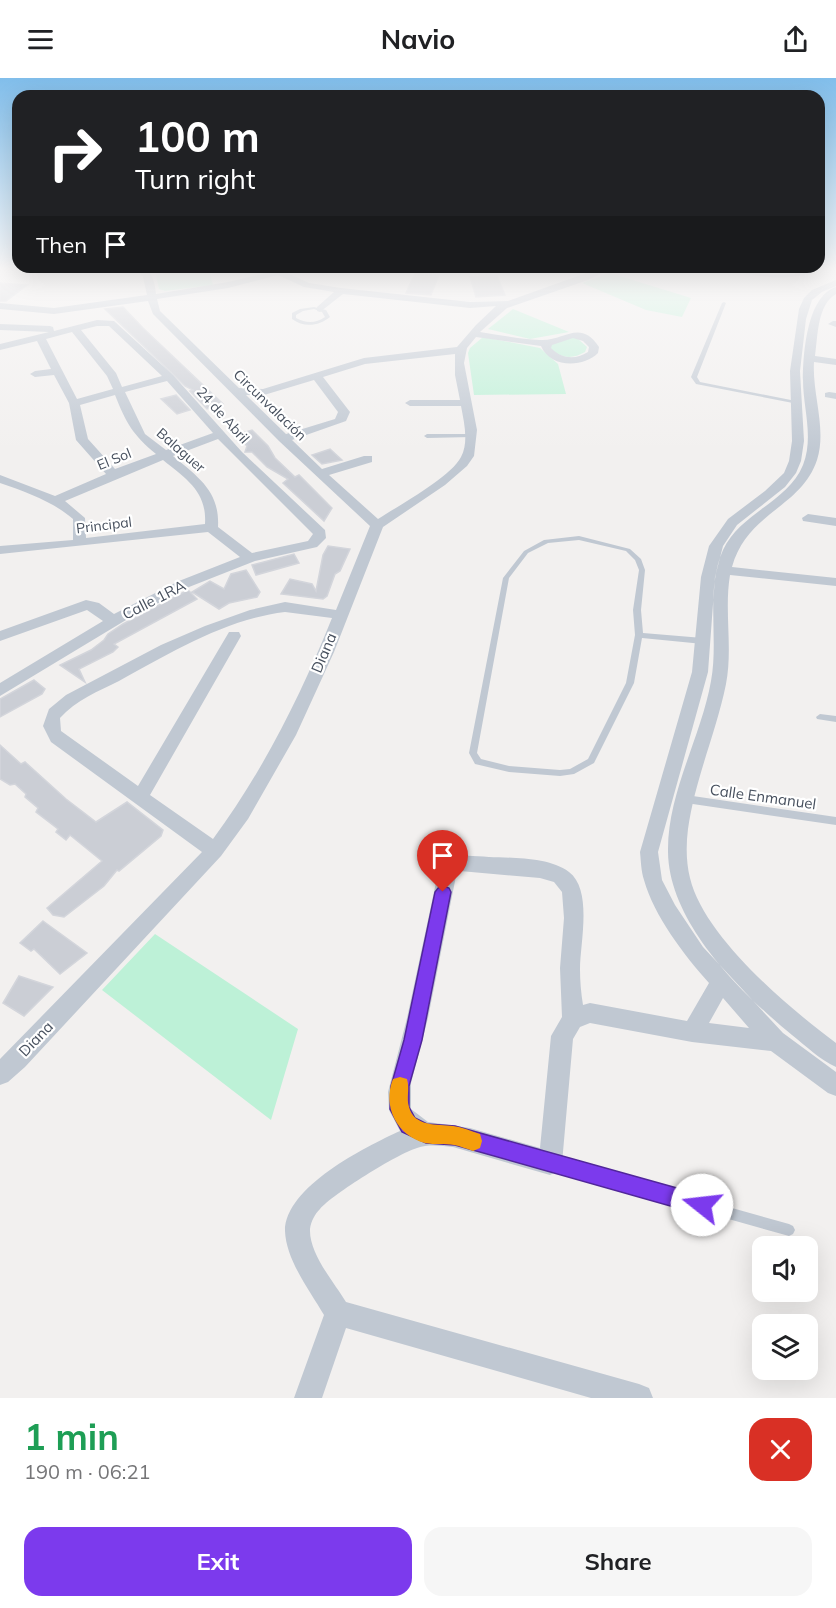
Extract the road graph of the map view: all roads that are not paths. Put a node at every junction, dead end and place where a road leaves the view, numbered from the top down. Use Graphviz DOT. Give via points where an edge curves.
graph roads {
  1 [pos="72,328"];
  2 [pos="70,329"];
  3 [pos="120,329"];
  4 [pos="172,329"];
  5 [pos="480,329"];
  6 [pos="714,329"];
  7 [pos="801,329"];
  8 [pos="814,329"];
  9 [pos="475,334"];
  10 [pos="40,337"];
  11 [pos="545,344"];
  12 [pos="0,347"];
  13 [pos="810,354"];
  14 [pos="836,354"];
  15 [pos="460,357"];
  16 [pos="836,362"];
  17 [pos="58,371"];
  18 [pos="35,374"];
  19 [pos="317,376"];
  20 [pos="169,377"];
  21 [pos="118,390"];
  22 [pos="234,391"];
  23 [pos="264,392"];
  24 [pos="74,403"];
  25 [pos="410,403"];
  26 [pos="467,403"];
  27 [pos="796,403"];
  28 [pos="253,409"];
  29 [pos="219,435"];
  30 [pos="427,436"];
  31 [pos="470,436"];
  32 [pos="284,438"];
  33 [pos="165,455"];
  34 [pos="368,459"];
  35 [pos="113,474"];
  36 [pos="320,474"];
  37 [pos="0,479"];
  38 [pos="54,501"];
  39 [pos="808,518"];
  40 [pos="836,522"];
  41 [pos="377,525"];
  42 [pos="211,528"];
  43 [pos="319,538"];
  44 [pos="80,543"];
  45 [pos="0,550"];
  46 [pos="250,558"];
  47 [pos="725,565"];
  48 [pos="836,573"];
  49 [pos="836,582"];
  50 [pos="340,615"];
  51 [pos="113,621"];
  52 [pos="639,635"];
  53 [pos="0,636"];
  54 [pos="234,636"];
  55 [pos="703,641"];
  56 [pos="0,690"];
  57 [pos="820,717"];
  58 [pos="836,719"];
  59 [pos="141,796"];
  60 [pos="686,799"];
  61 [pos="836,821"];
  62 [pos="215,851"];
  63 [pos="720,983"];
  64 [pos="573,1019"];
  65 [pos="692,1032"];
  66 [pos="775,1041"];
  67 [pos="836,1056"];
  68 [pos="0,1074"];
  69 [pos="836,1085"];
  70 [pos="426,1134"];
  71 [pos="550,1163"];
  72 [pos="789,1230"];
  73 [pos="338,1313"];
  74 [pos="308,1398"];
  75 [pos="639,1398"];
  1 -- 21 [label="street, Balaguer" via="112,375"];
  2 -- 10 [label="street"];
  3 -- 20 [label="street, 24 de Abril"];
  4 -- 22 [label="street, Circunvalación"];
  5 -- 9 [label="street"];
  6 -- 27 [label="lane" via="694,377 698,383"];
  7 -- 27 [label="street"];
  8 -- 13 [label="street"];
  9 -- 11 [label="street"];
  9 -- 15 [label="street"];
  10 -- 12 [label="street"];
  10 -- 17 [label="street"];
  13 -- 14 [label="street"];
  13 -- 16 [label="street"];
  13 -- 47 [label="street" via="812,456 805,477 744,530 729,551"];
  15 -- 19 [label="street" via="430,355 364,361"];
  15 -- 26 [label="street"];
  17 -- 18 [label="street"];
  17 -- 24 [label="street"];
  19 -- 23 [label="street"];
  19 -- 32 [label="street" via="344,412 340,421"];
  20 -- 21 [label="street"];
  20 -- 29 [label="street, 24 de Abril"];
  21 -- 24 [label="street"];
  21 -- 33 [label="street, Balaguer" via="141,436"];
  22 -- 23 [label="street"];
  22 -- 28 [label="street, Circunvalación"];
  23 -- 28 [label="street"];
  24 -- 35 [label="street" via="82,440"];
  25 -- 26 [label="street"];
  26 -- 31 [label="street"];
  27 -- 55 [label="street" via="799,434 791,472 785,481 753,504 716,544"];
  28 -- 32 [label="street, Circunvalación"];
  29 -- 33 [label="street, El Sol"];
  29 -- 43 [label="street, 24 de Abril" via="320,533"];
  30 -- 31 [label="lane"];
  31 -- 41 [label="street" via="468,457 455,471"];
  32 -- 36 [label="street, Circunvalación"];
  33 -- 35 [label="street, El Sol"];
  33 -- 42 [label="street, Balaguer" via="207,495"];
  34 -- 36 [label="street"];
  35 -- 38 [label="street, El Sol"];
  36 -- 41 [label="street, Circunvalación"];
  37 -- 38 [label="street"];
  38 -- 44 [label="street" via="79,518"];
  39 -- 40 [label="street"];
  41 -- 50 [label="street, Diana"];
  42 -- 44 [label="street, Principal"];
  42 -- 46 [label="street"];
  43 -- 46 [label="street, Calle 1RA" via="312,544"];
  44 -- 45 [label="street, Principal"];
  46 -- 51 [label="street, Calle 1RA" via="187,583"];
  47 -- 48 [label="street"];
  47 -- 49 [label="street"];
  47 -- 60 [label="street" via="719,679"];
  50 -- 59 [label="street" via="290,607 255,614 181,643 62,707 50,722 57,738"];
  50 -- 62 [label="street, Diana" via="293,727 234,827"];
  51 -- 53 [label="street" via="94,606 86,605"];
  51 -- 56 [label="street, Calle 1RA"];
  52 -- 52 [label="lane" via="637,610 642,570 638,559 627,550 579,538 546,541 526,552 506,578 473,753 478,762 560,773 571,772 591,761 630,683"];
  52 -- 55 [label="lane"];
  54 -- 59 [label="street"];
  55 -- 63 [label="street" via="700,672 648,852 653,880 668,911"];
  57 -- 58 [label="lane"];
  59 -- 62 [label="street"];
  60 -- 61 [label="lane, Calle Enmanuel"];
  60 -- 67 [label="street" via="677,851 679,876 704,927 734,966 804,1034"];
  62 -- 68 [label="street, Diana"];
  63 -- 65 [label="street"];
  63 -- 66 [label="street"];
  64 -- 65 [label="street" via="590,1013"];
  64 -- 70 [label="street" via="570,968 574,902 569,884 562,876 547,871 453,865 447,873 400,1086 402,1116"];
  64 -- 71 [label="street" via="562,1036"];
  65 -- 66 [label="street"];
  66 -- 69 [label="street"];
  70 -- 71 [label="street" via="455,1135"];
  70 -- 73 [label="street" via="407,1140 330,1183 301,1214 297,1227 299,1245"];
  71 -- 72 [label="lane"];
  73 -- 74 [label="street"];
  73 -- 75 [label="street"];
}
